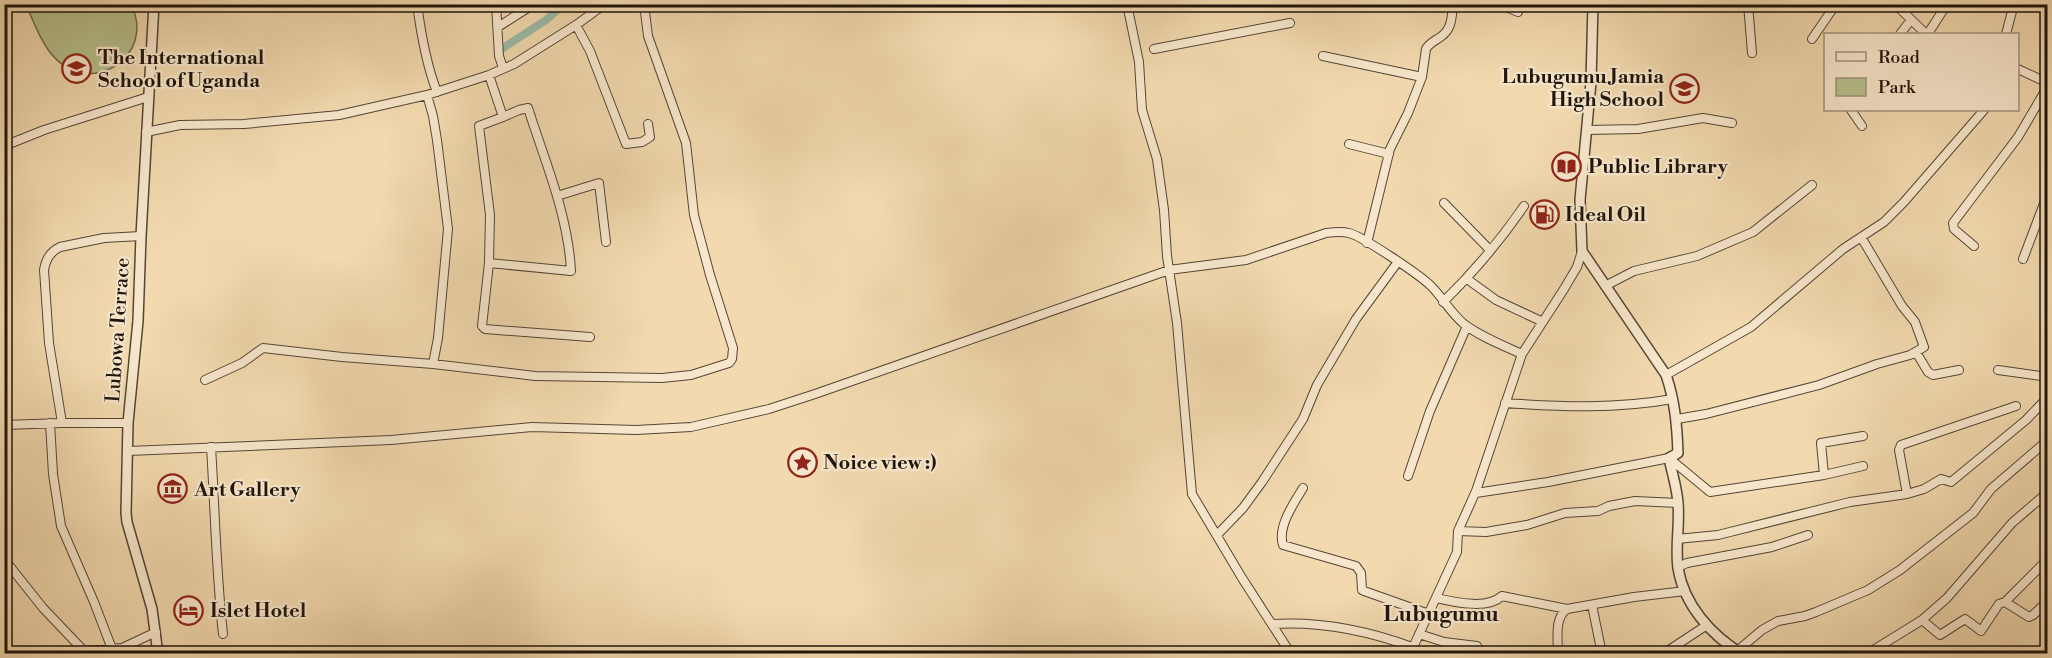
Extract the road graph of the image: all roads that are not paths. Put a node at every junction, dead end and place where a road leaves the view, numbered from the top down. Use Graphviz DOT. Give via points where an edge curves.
graph roads {
  1 [pos="154,4"];
  2 [pos="417,4"];
  3 [pos="496,4"];
  4 [pos="534,4"];
  5 [pos="605,4"];
  6 [pos="644,4"];
  7 [pos="1127,4"];
  8 [pos="1453,4"];
  9 [pos="1499,4"];
  10 [pos="1593,4"];
  11 [pos="1749,4"];
  12 [pos="1836,4"];
  13 [pos="1895,4"];
  14 [pos="1947,4"];
  15 [pos="2014,4"];
  16 [pos="1518,12"];
  17 [pos="1911,20"];
  18 [pos="1290,23"];
  19 [pos="576,25"];
  20 [pos="498,27"];
  21 [pos="1901,33"];
  22 [pos="2006,33"];
  23 [pos="1812,39"];
  24 [pos="1154,49"];
  25 [pos="1752,53"];
  26 [pos="1323,56"];
  27 [pos="503,68"];
  28 [pos="2019,70"];
  29 [pos="489,75"];
  30 [pos="1422,77"];
  31 [pos="2048,85"];
  32 [pos="437,92"];
  33 [pos="427,95"];
  34 [pos="148,98"];
  35 [pos="1852,111"];
  36 [pos="1983,111"];
  37 [pos="503,117"];
  38 [pos="1732,123"];
  39 [pos="648,124"];
  40 [pos="1862,126"];
  41 [pos="1587,130"];
  42 [pos="147,132"];
  43 [pos="1349,144"];
  44 [pos="4,146"];
  45 [pos="1389,154"];
  46 [pos="1812,185"];
  47 [pos="2048,193"];
  48 [pos="557,196"];
  49 [pos="1444,203"];
  50 [pos="1524,206"];
  51 [pos="141,236"];
  52 [pos="1860,237"];
  53 [pos="606,242"];
  54 [pos="1367,243"];
  55 [pos="1974,246"];
  56 [pos="1490,250"];
  57 [pos="1582,251"];
  58 [pos="2023,259"];
  59 [pos="489,263"];
  60 [pos="1397,263"];
  61 [pos="1169,270"];
  62 [pos="1467,279"];
  63 [pos="1605,286"];
  64 [pos="1443,302"];
  65 [pos="1543,322"];
  66 [pos="1467,326"];
  67 [pos="590,337"];
  68 [pos="1916,352"];
  69 [pos="1522,354"];
  70 [pos="434,364"];
  71 [pos="1959,370"];
  72 [pos="1998,370"];
  73 [pos="1666,375"];
  74 [pos="2048,377"];
  75 [pos="204,380"];
  76 [pos="2048,397"];
  77 [pos="1673,399"];
  78 [pos="1505,403"];
  79 [pos="2016,406"];
  80 [pos="1677,420"];
  81 [pos="50,423"];
  82 [pos="62,423"];
  83 [pos="128,423"];
  84 [pos="4,425"];
  85 [pos="1863,436"];
  86 [pos="2048,440"];
  87 [pos="211,447"];
  88 [pos="128,451"];
  89 [pos="1670,458"];
  90 [pos="1863,466"];
  91 [pos="1824,475"];
  92 [pos="1408,476"];
  93 [pos="1303,488"];
  94 [pos="2048,492"];
  95 [pos="1476,493"];
  96 [pos="1907,494"];
  97 [pos="1678,503"];
  98 [pos="1458,531"];
  99 [pos="1217,535"];
  100 [pos="1808,535"];
  101 [pos="1677,539"];
  102 [pos="4,559"];
  103 [pos="2048,559"];
  104 [pos="1678,567"];
  105 [pos="1684,591"];
  106 [pos="1436,598"];
  107 [pos="2048,601"];
  108 [pos="2005,602"];
  109 [pos="1592,605"];
  110 [pos="1568,609"];
  111 [pos="1429,614"];
  112 [pos="1922,620"];
  113 [pos="1272,624"];
  114 [pos="1707,625"];
  115 [pos="156,632"];
  116 [pos="1419,633"];
  117 [pos="223,634"];
  118 [pos="112,649"];
  119 [pos="1411,650"];
  120 [pos="83,652"];
  121 [pos="1666,652"];
  122 [pos="1740,652"];
  123 [pos="158,654"];
  124 [pos="1291,654"];
  125 [pos="1480,654"];
  126 [pos="1558,654"];
  127 [pos="1602,654"];
  128 [pos="1868,654"];
  1 -- 34 [label="street, Lubowa Terrace"];
  2 -- 32 [label="street"];
  3 -- 20 [label="street"];
  4 -- 20 [label="street"];
  5 -- 19 [label="street"];
  6 -- 70 [label="street" via="648,36 686,143 694,215 730,335 732,359 722,367 662,378 535,376"];
  7 -- 61 [label="street" via="1139,62 1142,110 1157,159"];
  8 -- 30 [label="street" via="1445,33 1427,45"];
  9 -- 16 [label="street"];
  10 -- 41 [label="street"];
  11 -- 25 [label="street"];
  12 -- 23 [label="street"];
  13 -- 17 [label="street"];
  14 -- 17 [label="street" via="1928,33"];
  15 -- 22 [label="street"];
  17 -- 21 [label="street"];
  18 -- 24 [label="street"];
  19 -- 27 [label="street"];
  19 -- 39 [label="street" via="590,51 623,139 627,144 642,142 650,137"];
  20 -- 27 [label="street"];
  26 -- 30 [label="street"];
  27 -- 29 [label="street"];
  28 -- 31 [label="street"];
  29 -- 32 [label="street"];
  29 -- 37 [label="street"];
  30 -- 45 [label="street"];
  31 -- 55 [label="street" via="2018,137 1953,223 1954,230"];
  32 -- 33 [label="street"];
  33 -- 42 [label="street" via="339,115 244,124 180,125"];
  33 -- 70 [label="street" via="448,229"];
  34 -- 42 [label="street, Lubowa Terrace"];
  34 -- 44 [label="street"];
  35 -- 40 [label="street"];
  36 -- 52 [label="street" via="1904,202 1884,222"];
  37 -- 48 [label="street" via="528,108"];
  37 -- 59 [label="street" via="479,126 490,215"];
  38 -- 41 [label="street" via="1702,118 1638,129"];
  41 -- 57 [label="street" via="1580,200"];
  42 -- 51 [label="street, Lubowa Terrace"];
  43 -- 45 [label="street"];
  45 -- 54 [label="street"];
  46 -- 63 [label="street" via="1753,232 1697,256 1634,271"];
  47 -- 58 [label="street"];
  48 -- 53 [label="street" via="599,183"];
  48 -- 59 [label="street" via="570,244 571,271"];
  49 -- 56 [label="street"];
  50 -- 56 [label="street"];
  51 -- 82 [label="street" via="60,247 45,262 49,343"];
  51 -- 83 [label="street, Lubowa Terrace"];
  52 -- 68 [label="street" via="1915,322 1924,347"];
  52 -- 73 [label="street" via="1751,327"];
  54 -- 60 [label="street"];
  54 -- 61 [label="street" via="1351,233 1338,231 1246,260"];
  56 -- 62 [label="street"];
  57 -- 63 [label="street"];
  57 -- 65 [label="street" via="1577,267"];
  59 -- 67 [label="street" via="482,326 485,329"];
  60 -- 64 [label="street" via="1430,285"];
  60 -- 99 [label="street" via="1356,319 1302,419 1262,482"];
  61 -- 87 [label="street" via="815,394 691,427 532,427 391,440"];
  61 -- 99 [label="street" via="1192,494"];
  62 -- 64 [label="street"];
  62 -- 65 [label="street" via="1496,300"];
  63 -- 73 [label="street"];
  64 -- 66 [label="street"];
  65 -- 69 [label="street"];
  66 -- 69 [label="street"];
  66 -- 92 [label="street" via="1430,411"];
  68 -- 71 [label="street" via="1933,375"];
  68 -- 80 [label="street" via="1819,385"];
  69 -- 78 [label="street"];
  70 -- 75 [label="street" via="263,348 242,363"];
  72 -- 74 [label="street"];
  73 -- 77 [label="street"];
  76 -- 96 [label="street" via="1955,481 1937,480"];
  77 -- 78 [label="street" via="1586,408"];
  77 -- 80 [label="street"];
  78 -- 95 [label="street"];
  79 -- 96 [label="street" via="1899,447"];
  80 -- 89 [label="street" via="1678,453"];
  81 -- 82 [label="street"];
  81 -- 84 [label="street"];
  81 -- 118 [label="street" via="61,526"];
  82 -- 83 [label="street"];
  83 -- 88 [label="street, Lubowa Terrace"];
  85 -- 91 [label="street" via="1821,443"];
  86 -- 122 [label="street" via="1991,489 1973,513 1900,570 1868,590 1816,612 1778,621 1762,630"];
  87 -- 88 [label="street"];
  87 -- 117 [label="street"];
  88 -- 115 [label="street, Lubowa Terrace" via="127,522"];
  89 -- 91 [label="street" via="1710,492"];
  89 -- 95 [label="street"];
  89 -- 97 [label="street"];
  90 -- 91 [label="street"];
  93 -- 111 [label="street" via="1290,510 1283,545 1356,566 1361,573 1362,590"];
  94 -- 112 [label="street" via="2013,523 1960,585"];
  95 -- 98 [label="street"];
  96 -- 101 [label="street" via="1850,502 1718,535"];
  97 -- 98 [label="street" via="1635,501 1486,532"];
  97 -- 101 [label="street"];
  98 -- 106 [label="street" via="1457,552"];
  99 -- 113 [label="street"];
  100 -- 104 [label="street" via="1772,547"];
  101 -- 104 [label="street"];
  102 -- 120 [label="street"];
  103 -- 108 [label="street"];
  104 -- 105 [label="street"];
  105 -- 109 [label="street"];
  105 -- 114 [label="street"];
  106 -- 110 [label="street" via="1467,604 1497,601 1503,596"];
  106 -- 111 [label="street"];
  107 -- 108 [label="street" via="2029,617"];
  108 -- 112 [label="street" via="1999,604 1981,631 1965,619 1940,636"];
  109 -- 110 [label="street"];
  109 -- 127 [label="street"];
  110 -- 126 [label="street" via="1560,616"];
  111 -- 116 [label="street"];
  112 -- 128 [label="street"];
  113 -- 119 [label="street" via="1352,628"];
  113 -- 124 [label="street"];
  114 -- 121 [label="street"];
  114 -- 122 [label="street"];
  115 -- 118 [label="street"];
  115 -- 123 [label="street, Lubowa Terrace"];
  116 -- 119 [label="street"];
  116 -- 125 [label="street" via="1444,642 1477,646"];
  118 -- 120 [label="street"];
}
